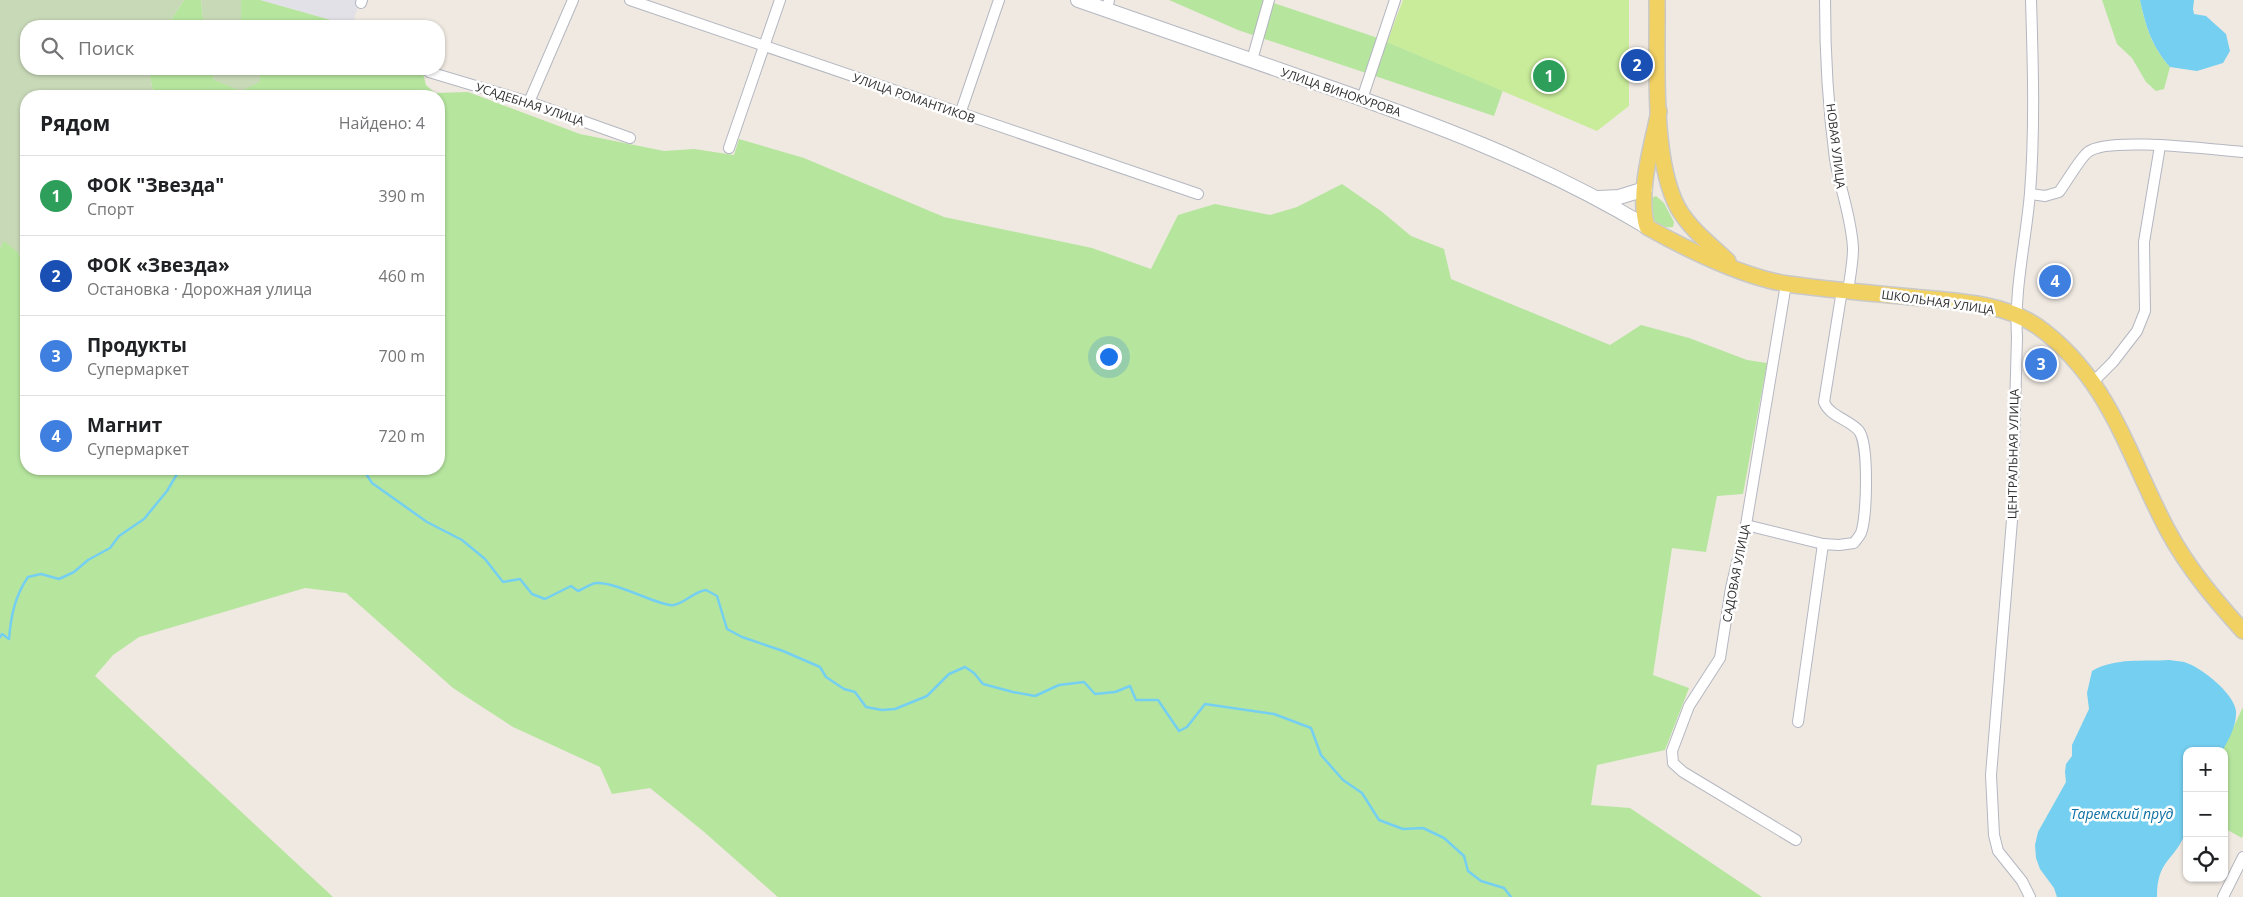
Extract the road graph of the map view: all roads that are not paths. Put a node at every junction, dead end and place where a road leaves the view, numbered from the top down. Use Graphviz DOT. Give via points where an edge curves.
graph roads {
  1 [pos="573,0"];
  2 [pos="630,0"];
  3 [pos="780,0"];
  4 [pos="999,0"];
  5 [pos="1078,0"];
  6 [pos="1269,0"];
  7 [pos="1394,0"];
  8 [pos="1657,0"];
  9 [pos="1825,0"];
  10 [pos="2031,0"];
  11 [pos="1108,5"];
  12 [pos="764,45"];
  13 [pos="1252,60"];
  14 [pos="439,75"];
  15 [pos="1362,99"];
  16 [pos="529,102"];
  17 [pos="1659,111"];
  18 [pos="960,114"];
  19 [pos="630,138"];
  20 [pos="2160,146"];
  21 [pos="729,148"];
  22 [pos="2243,152"];
  23 [pos="1645,189"];
  24 [pos="1198,194"];
  25 [pos="2030,194"];
  26 [pos="1598,198"];
  27 [pos="1676,204"];
  28 [pos="1647,227"];
  29 [pos="1663,236"];
  30 [pos="1734,268"];
  31 [pos="1786,284"];
  32 [pos="1845,290"];
  33 [pos="2015,314"];
  34 [pos="2093,382"];
  35 [pos="1746,525"];
  36 [pos="1823,544"];
  37 [pos="2243,631"];
  38 [pos="1798,722"];
  39 [pos="1796,840"];
  40 [pos="2243,857"];
  41 [pos="2240,869"];
  42 [pos="2030,897"];
  43 [pos="2223,897"];
  1 -- 16 [label="street"];
  2 -- 12 [label="street, УЛИЦА РОМАНТИКОВ"];
  3 -- 12 [label="street"];
  4 -- 18 [label="street"];
  5 -- 11 [label="main road, УЛИЦА ВИНОКУРОВА"];
  6 -- 13 [label="street"];
  7 -- 15 [label="street"];
  8 -- 17 [label="main road"];
  9 -- 32 [label="street, НОВАЯ УЛИЦА" via="1825,40 1835,156 1853,249"];
  10 -- 25 [label="street, ЦЕНТРАЛЬНАЯ УЛИЦА" via="2033,122"];
  11 -- 13 [label="main road, УЛИЦА ВИНОКУРОВА"];
  12 -- 18 [label="street, УЛИЦА РОМАНТИКОВ"];
  12 -- 21 [label="street"];
  13 -- 15 [label="main road, УЛИЦА ВИНОКУРОВА"];
  14 -- 16 [label="street, УСАДЕБНАЯ УЛИЦА"];
  15 -- 26 [label="main road, УЛИЦА ВИНОКУРОВА" via="1492,147"];
  16 -- 19 [label="street, УСАДЕБНАЯ УЛИЦА"];
  17 -- 23 [label="main road"];
  17 -- 27 [label="main road" via="1665,174"];
  18 -- 24 [label="street, УЛИЦА РОМАНТИКОВ"];
  20 -- 22 [label="street"];
  20 -- 25 [label="street" via="2103,145 2087,152 2059,192 2045,196"];
  20 -- 34 [label="street" via="2144,242 2144,311 2137,331"];
  23 -- 26 [label="main road" via="1619,197"];
  23 -- 27 [label="main road" via="1654,189"];
  23 -- 28 [label="main road" via="1643,213"];
  25 -- 33 [label="street, ЦЕНТРАЛЬНАЯ УЛИЦА"];
  26 -- 28 [label="main road"];
  27 -- 29 [label="main road" via="1679,226 1673,233"];
  27 -- 30 [label="main road" via="1693,228"];
  28 -- 29 [label="main road"];
  29 -- 30 [label="main road"];
  30 -- 31 [label="main road"];
  31 -- 32 [label="main road, ШКОЛЬНАЯ УЛИЦА"];
  31 -- 35 [label="street, САДОВАЯ УЛИЦА"];
  32 -- 33 [label="main road, ШКОЛЬНАЯ УЛИЦА" via="1950,301"];
  32 -- 36 [label="street" via="1824,402 1827,409 1853,425 1863,437 1866,488 1860,534 1854,543"];
  33 -- 34 [label="main road, ШКОЛЬНАЯ УЛИЦА" via="2036,325 2064,348"];
  33 -- 42 [label="street, ЦЕНТРАЛЬНАЯ УЛИЦА" via="2012,520 1991,775 1994,835 1998,851 2022,881"];
  34 -- 37 [label="main road, ШКОЛЬНАЯ УЛИЦА" via="2120,426 2172,539 2210,593"];
  35 -- 36 [label="street"];
  35 -- 39 [label="street, САДОВАЯ УЛИЦА" via="1731,588 1720,658 1689,706 1672,751 1673,763"];
  36 -- 38 [label="street"];
  40 -- 41 [label="street"];
  41 -- 43 [label="street"];
}
